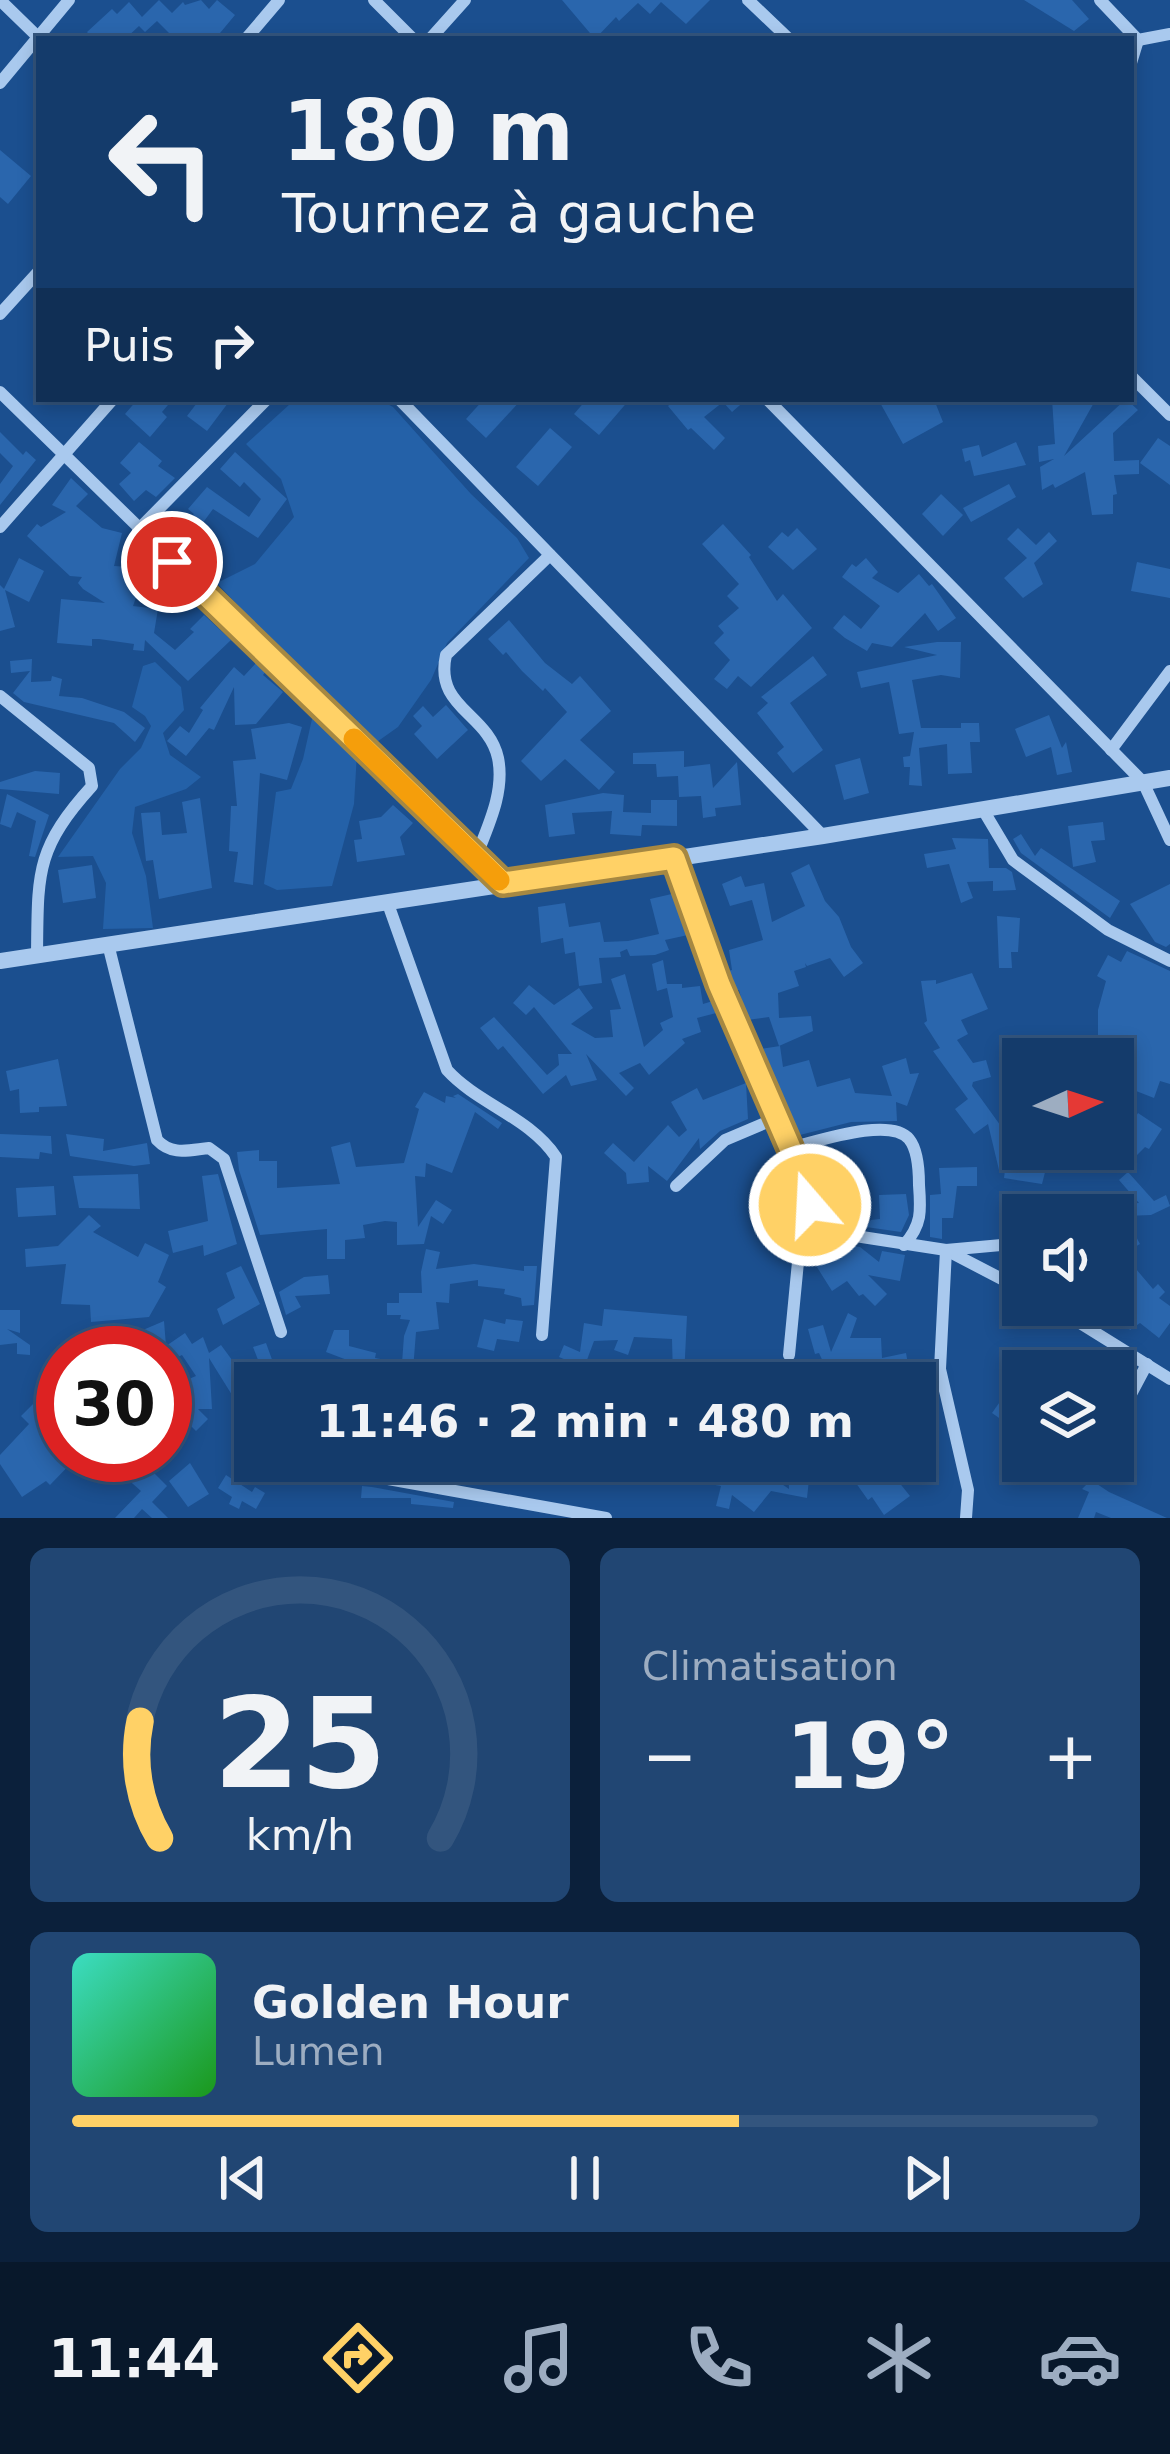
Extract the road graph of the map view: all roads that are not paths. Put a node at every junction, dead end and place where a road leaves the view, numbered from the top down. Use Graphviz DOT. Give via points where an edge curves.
graph roads {
  1 [pos="0,0"];
  2 [pos="69,0"];
  3 [pos="279,0"];
  4 [pos="374,0"];
  5 [pos="466,0"];
  6 [pos="748,0"];
  7 [pos="1100,0"];
  8 [pos="1170,34"];
  9 [pos="36,36"];
  10 [pos="40,36"];
  11 [pos="249,36"];
  12 [pos="410,36"];
  13 [pos="433,36"];
  14 [pos="786,36"];
  15 [pos="1131,36"];
  16 [pos="36,40"];
  17 [pos="1134,40"];
  18 [pos="0,82"];
  19 [pos="36,274"];
  20 [pos="0,314"];
  21 [pos="1134,379"];
  22 [pos="0,392"];
  23 [pos="110,402"];
  24 [pos="264,402"];
  25 [pos="401,402"];
  26 [pos="770,402"];
  27 [pos="1170,415"];
  28 [pos="62,455"];
  29 [pos="0,527"];
  30 [pos="138,530"];
  31 [pos="550,555"];
  32 [pos="1170,670"];
  33 [pos="0,696"];
  34 [pos="1112,750"];
  35 [pos="1170,778"];
  36 [pos="1143,782"];
  37 [pos="982,808"];
  38 [pos="823,836"];
  39 [pos="1170,840"];
  40 [pos="476,857"];
  41 [pos="674,858"];
  42 [pos="503,883"];
  43 [pos="387,901"];
  44 [pos="108,944"];
  45 [pos="37,955"];
  46 [pos="0,961"];
  47 [pos="1170,961"];
  48 [pos="777,1118"];
  49 [pos="790,1148"];
  50 [pos="676,1186"];
  51 [pos="806,1234"];
  52 [pos="1002,1245"];
  53 [pos="904,1246"];
  54 [pos="946,1250"];
  55 [pos="1002,1279"];
  56 [pos="1086,1326"];
  57 [pos="281,1332"];
  58 [pos="542,1335"];
  59 [pos="789,1355"];
  60 [pos="1147,1364"];
  61 [pos="1170,1379"];
  62 [pos="1134,1388"];
  63 [pos="405,1482"];
  64 [pos="606,1518"];
  65 [pos="966,1518"];
  1 -- 9 [label="street"];
  2 -- 10 [label="street"];
  3 -- 11 [label="street"];
  4 -- 12 [label="street"];
  5 -- 13 [label="street"];
  6 -- 14 [label="street"];
  7 -- 15 [label="street"];
  8 -- 17 [label="street"];
  16 -- 18 [label="street"];
  19 -- 20 [label="street"];
  21 -- 27 [label="street"];
  22 -- 28 [label="street"];
  23 -- 28 [label="street"];
  24 -- 30 [label="street"];
  25 -- 31 [label="street"];
  26 -- 34 [label="street"];
  28 -- 29 [label="street"];
  28 -- 30 [label="street"];
  30 -- 40 [label="street"];
  31 -- 38 [label="street"];
  31 -- 40 [label="street" via="446,655 442,671 447,692 498,755 495,808"];
  32 -- 34 [label="street"];
  33 -- 45 [label="street" via="93,778 53,835 38,877"];
  34 -- 36 [label="street"];
  35 -- 36 [label="street"];
  36 -- 37 [label="street"];
  36 -- 39 [label="street"];
  37 -- 38 [label="street"];
  37 -- 47 [label="street" via="1013,860 1108,930"];
  38 -- 41 [label="street"];
  40 -- 42 [label="street"];
  41 -- 42 [label="street"];
  41 -- 48 [label="street"];
  42 -- 43 [label="street"];
  43 -- 44 [label="street"];
  43 -- 58 [label="street" via="447,1070 556,1157"];
  44 -- 45 [label="street"];
  44 -- 57 [label="street" via="157,1140 176,1152 209,1148 224,1159"];
  45 -- 46 [label="street"];
  48 -- 49 [label="street"];
  48 -- 50 [label="street" via="725,1140"];
  49 -- 51 [label="street" via="810,1205"];
  49 -- 53 [label="street" via="878,1130 909,1138 920,1222"];
  51 -- 53 [label="street"];
  51 -- 59 [label="street"];
  52 -- 54 [label="street"];
  53 -- 54 [label="street"];
  54 -- 55 [label="street"];
  54 -- 65 [label="street" via="940,1370 968,1490"];
  56 -- 60 [label="street"];
  60 -- 61 [label="street"];
  60 -- 62 [label="street"];
  63 -- 64 [label="street"];
}
